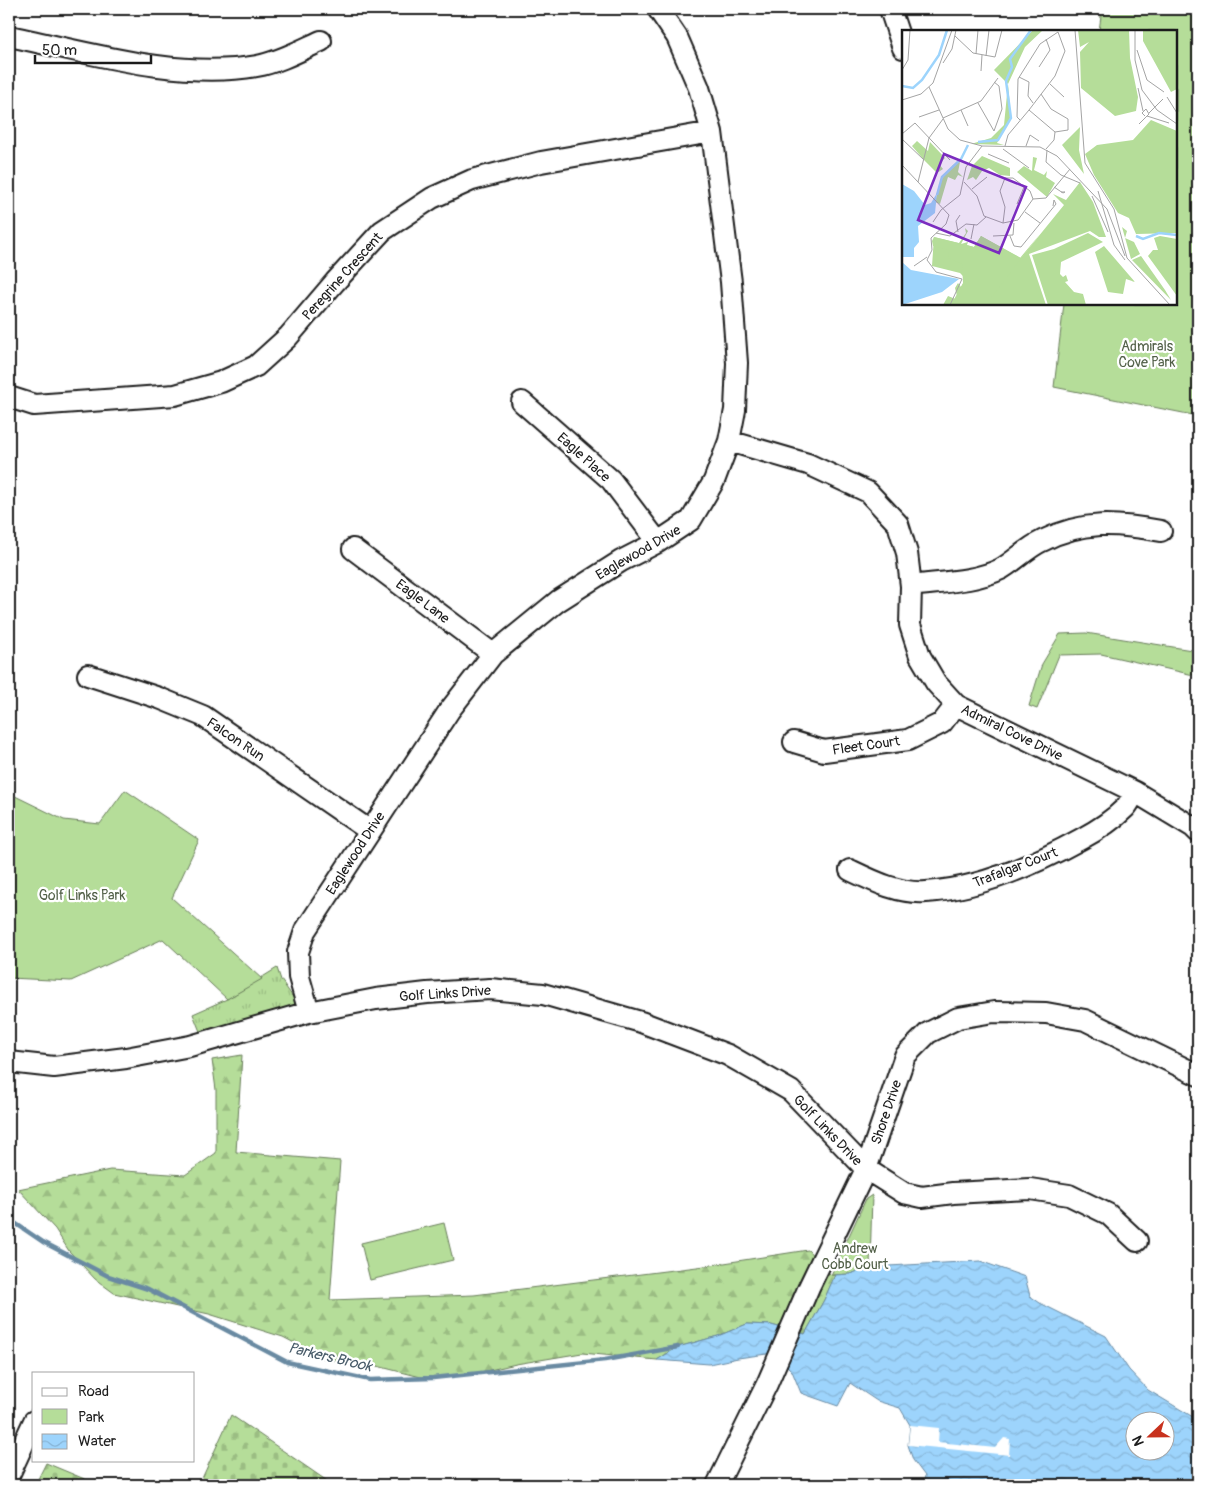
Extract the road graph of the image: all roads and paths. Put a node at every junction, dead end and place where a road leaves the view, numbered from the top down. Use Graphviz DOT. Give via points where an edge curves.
graph roads {
  1 [pos="658,9"];
  2 [pos="890,9"];
  3 [pos="9,36"];
  4 [pos="321,41"];
  5 [pos="902,45"];
  6 [pos="712,132"];
  7 [pos="9,397"];
  8 [pos="522,402"];
  9 [pos="729,441"];
  10 [pos="1161,531"];
  11 [pos="658,542"];
  12 [pos="353,549"];
  13 [pos="911,586"];
  14 [pos="493,654"];
  15 [pos="88,675"];
  16 [pos="956,704"];
  17 [pos="794,742"];
  18 [pos="1135,792"];
  19 [pos="370,831"];
  20 [pos="1198,832"];
  21 [pos="850,870"];
  22 [pos="309,1012"];
  23 [pos="9,1062"];
  24 [pos="1198,1075"];
  25 [pos="866,1169"];
  26 [pos="1137,1241"];
  27 [pos="32,1425"];
  28 [pos="9,1475"];
  29 [pos="717,1485"];
  1 -- 6 [label="street, Eaglewood Drive" via="677,37 699,88"];
  2 -- 5 [label="street"];
  3 -- 4 [label="street" via="185,70 259,66"];
  6 -- 7 [label="street, Peregrine Crescent" via="541,162 472,180 432,198 382,231 288,337 256,366 221,382 175,395 34,404"];
  6 -- 9 [label="street, Eaglewood Drive" via="731,282 737,363 735,410"];
  8 -- 11 [label="street, Eagle Place" via="611,480"];
  9 -- 11 [label="street, Eaglewood Drive" via="714,481 691,520"];
  9 -- 13 [label="street, Admiral Cove Drive" via="808,464 868,492 898,524 907,553"];
  10 -- 13 [label="street" via="1125,524 1068,529 1040,541 1000,569 972,578"];
  11 -- 14 [label="street, Eaglewood Drive" via="620,560 558,601"];
  12 -- 14 [label="street, Eagle Lane"];
  13 -- 16 [label="street, Admiral Cove Drive" via="910,625 920,656 936,683"];
  14 -- 19 [label="street, Eaglewood Drive" via="449,711"];
  15 -- 19 [label="street, Falcon Run" via="203,716"];
  16 -- 17 [label="street, Fleet Court" via="942,723 908,740 824,751"];
  16 -- 18 [label="street, Admiral Cove Drive"];
  18 -- 20 [label="street, Admiral Cove Drive"];
  18 -- 21 [label="street, Trafalgar Court" via="1125,808 1097,830 1054,854 965,887 924,893 887,887"];
  19 -- 22 [label="street, Eaglewood Drive" via="305,931 298,952 299,977"];
  22 -- 23 [label="street, Golf Links Drive" via="206,1042 126,1058 54,1067"];
  22 -- 25 [label="street, Golf Links Drive" via="376,999 490,989 561,999 641,1022 728,1055 791,1091"];
  24 -- 25 [label="street, Shore Drive" via="1085,1020 1003,1012 958,1018 928,1033 905,1056"];
  25 -- 26 [label="street" via="904,1193 922,1197 1030,1189 1069,1195 1108,1214"];
  25 -- 29 [label="street, Shore Drive"];
  27 -- 28 [label="street"];
}
